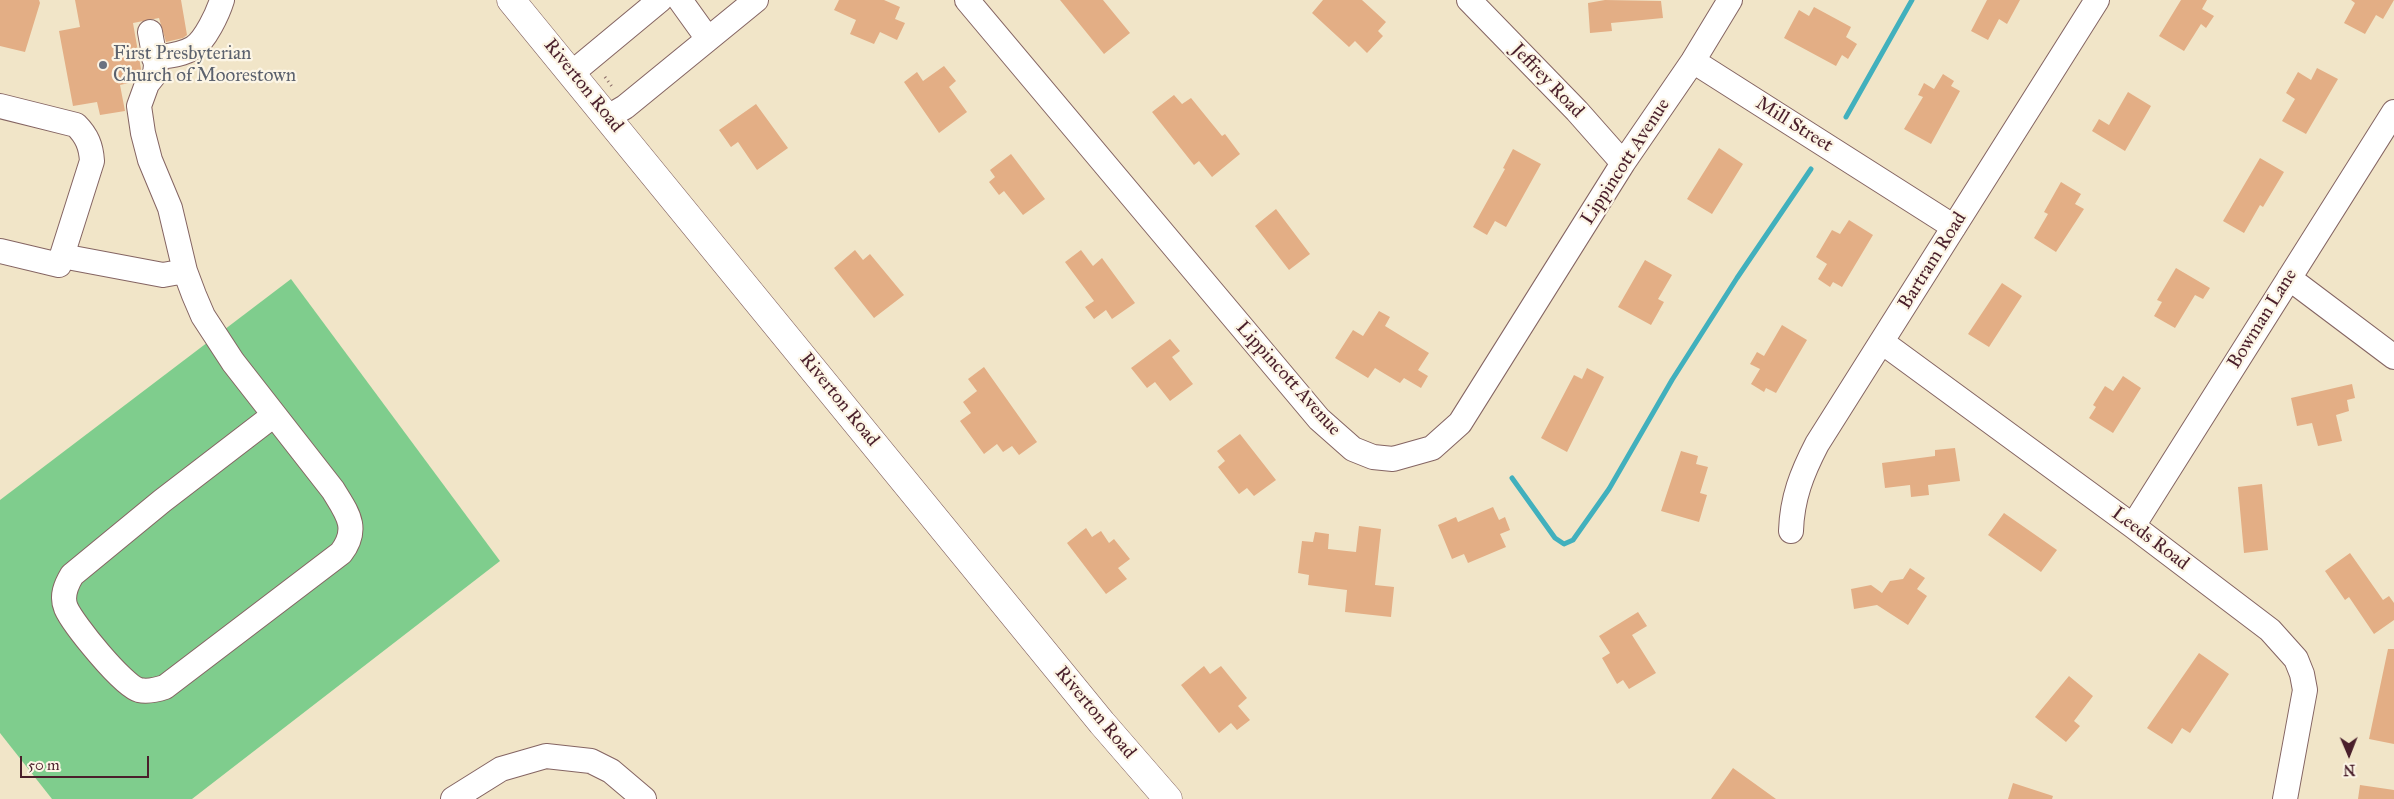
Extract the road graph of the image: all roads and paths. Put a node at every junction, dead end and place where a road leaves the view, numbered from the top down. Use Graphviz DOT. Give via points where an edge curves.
graph roads {
  1 [pos="222,0"];
  2 [pos="511,0"];
  3 [pos="660,0"];
  4 [pos="680,0"];
  5 [pos="756,0"];
  6 [pos="967,0"];
  7 [pos="1469,0"];
  8 [pos="1730,0"];
  9 [pos="2097,0"];
  10 [pos="150,32"];
  11 [pos="708,39"];
  12 [pos="154,58"];
  13 [pos="1693,61"];
  14 [pos="572,73"];
  15 [pos="0,106"];
  16 [pos="2394,112"];
  17 [pos="608,117"];
  18 [pos="1623,163"];
  19 [pos="1954,227"];
  20 [pos="0,251"];
  21 [pos="62,256"];
  22 [pos="185,271"];
  23 [pos="2289,278"];
  24 [pos="1882,342"];
  25 [pos="2394,357"];
  26 [pos="274,415"];
  27 [pos="2133,526"];
  28 [pos="1792,531"];
  29 [pos="453,799"];
  30 [pos="644,799"];
  31 [pos="1168,799"];
  32 [pos="2285,799"];
  1 -- 12 [label="street" via="195,48"];
  2 -- 14 [label="main road, Riverton Road"];
  3 -- 14 [label="street"];
  4 -- 11 [label="street"];
  5 -- 11 [label="street"];
  6 -- 18 [label="street, Lippincott Avenue" via="1319,419 1353,450 1373,457 1393,459 1432,448 1460,423"];
  7 -- 18 [label="street, Jeffrey Road"];
  8 -- 13 [label="street"];
  9 -- 19 [label="street, Bartram Road"];
  10 -- 12 [label="street"];
  11 -- 17 [label="street" via="625,107"];
  12 -- 22 [label="street" via="155,74 146,84 139,106 150,160 170,208"];
  13 -- 18 [label="street, Lippincott Avenue"];
  13 -- 19 [label="street, Mill Street"];
  14 -- 17 [label="main road, Riverton Road"];
  15 -- 21 [label="street" via="76,125 91,150 92,161"];
  16 -- 23 [label="street, Bowman Lane"];
  17 -- 31 [label="main road, Riverton Road" via="1102,723"];
  19 -- 24 [label="street, Bartram Road"];
  20 -- 21 [label="street" via="59,265"];
  21 -- 22 [label="street" via="163,276"];
  22 -- 26 [label="street" via="203,316"];
  23 -- 25 [label="street"];
  23 -- 27 [label="street, Bowman Lane"];
  24 -- 27 [label="street, Leeds Road"];
  24 -- 28 [label="street, Bartram Road" via="1807,464 1793,500"];
  26 -- 26 [label="street" via="346,511 351,528 350,541 341,553 165,687 152,691 138,690 126,683 78,627 66,607 64,590 72,575"];
  27 -- 32 [label="street, Leeds Road" via="2270,630 2296,659 2305,690"];
  29 -- 30 [label="street" via="501,769 546,756 591,761 611,771"];
}
